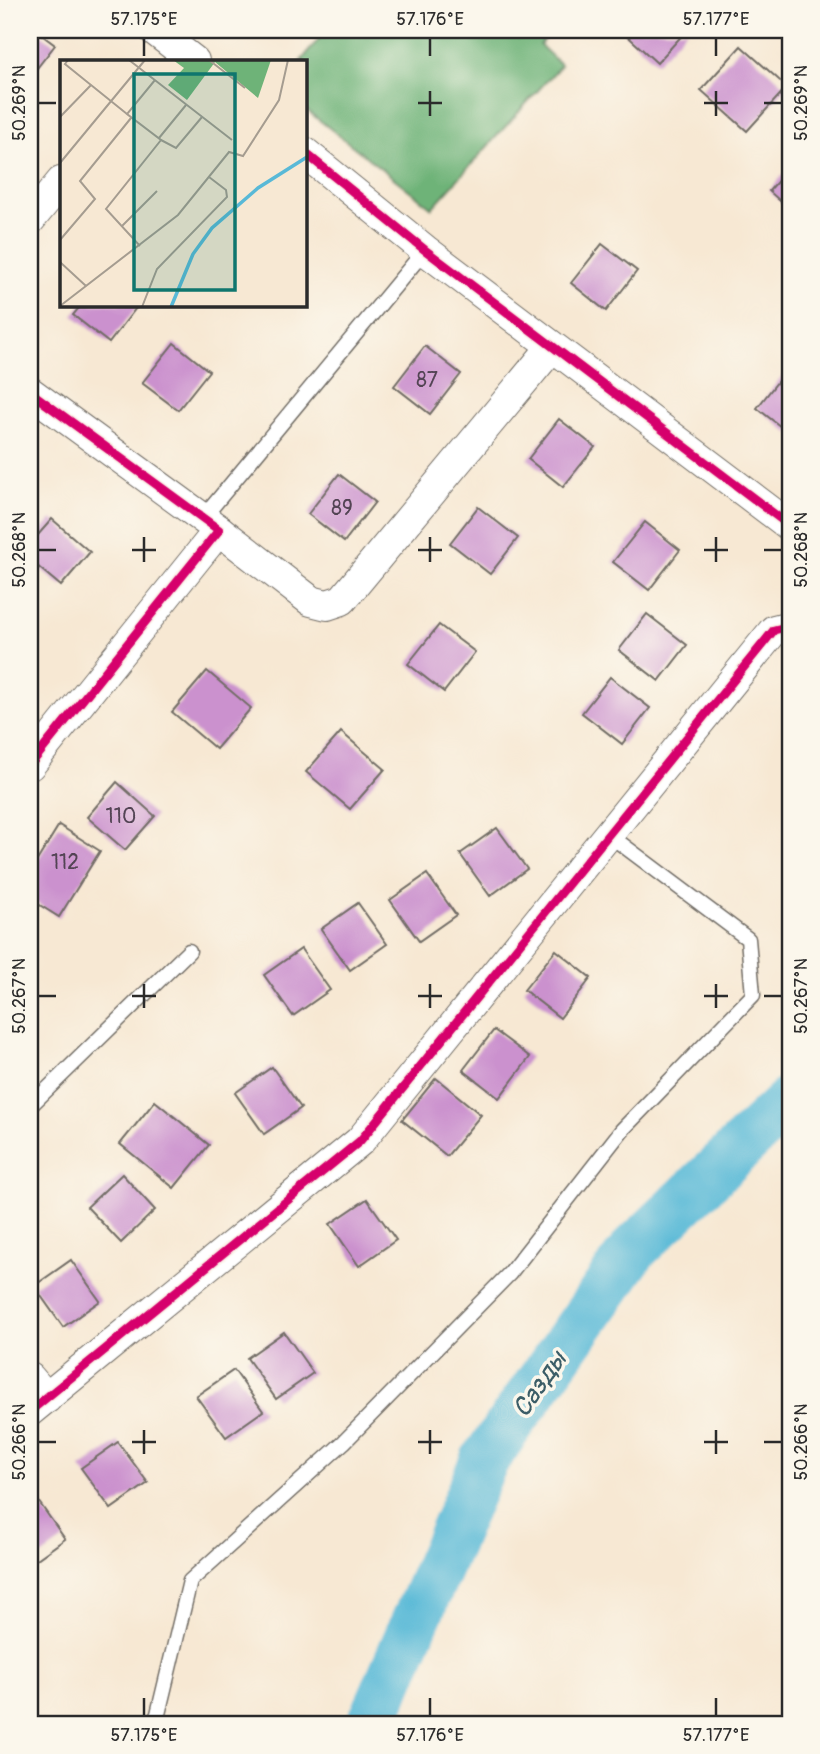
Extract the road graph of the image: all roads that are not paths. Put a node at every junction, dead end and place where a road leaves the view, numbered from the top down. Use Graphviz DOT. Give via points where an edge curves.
graph roads {
  1 [pos="306,154"];
  2 [pos="60,183"];
  3 [pos="30,220"];
  4 [pos="425,250"];
  5 [pos="552,347"];
  6 [pos="30,392"];
  7 [pos="211,524"];
  8 [pos="790,526"];
  9 [pos="790,626"];
  10 [pos="30,765"];
  11 [pos="608,834"];
  12 [pos="189,951"];
  13 [pos="30,1106"];
  14 [pos="35,1396"];
  15 [pos="153,1724"];
  1 -- 4 [label="street"];
  2 -- 3 [label="street"];
  4 -- 5 [label="street"];
  4 -- 7 [label="lane"];
  5 -- 7 [label="street" via="342,600 327,605 311,601"];
  5 -- 8 [label="street"];
  6 -- 7 [label="street"];
  7 -- 10 [label="street"];
  9 -- 11 [label="street" via="775,630"];
  11 -- 14 [label="street" via="360,1141"];
  11 -- 15 [label="lane" via="748,939 753,995 622,1130 510,1273 344,1442 190,1581"];
  12 -- 13 [label="lane"];
}
